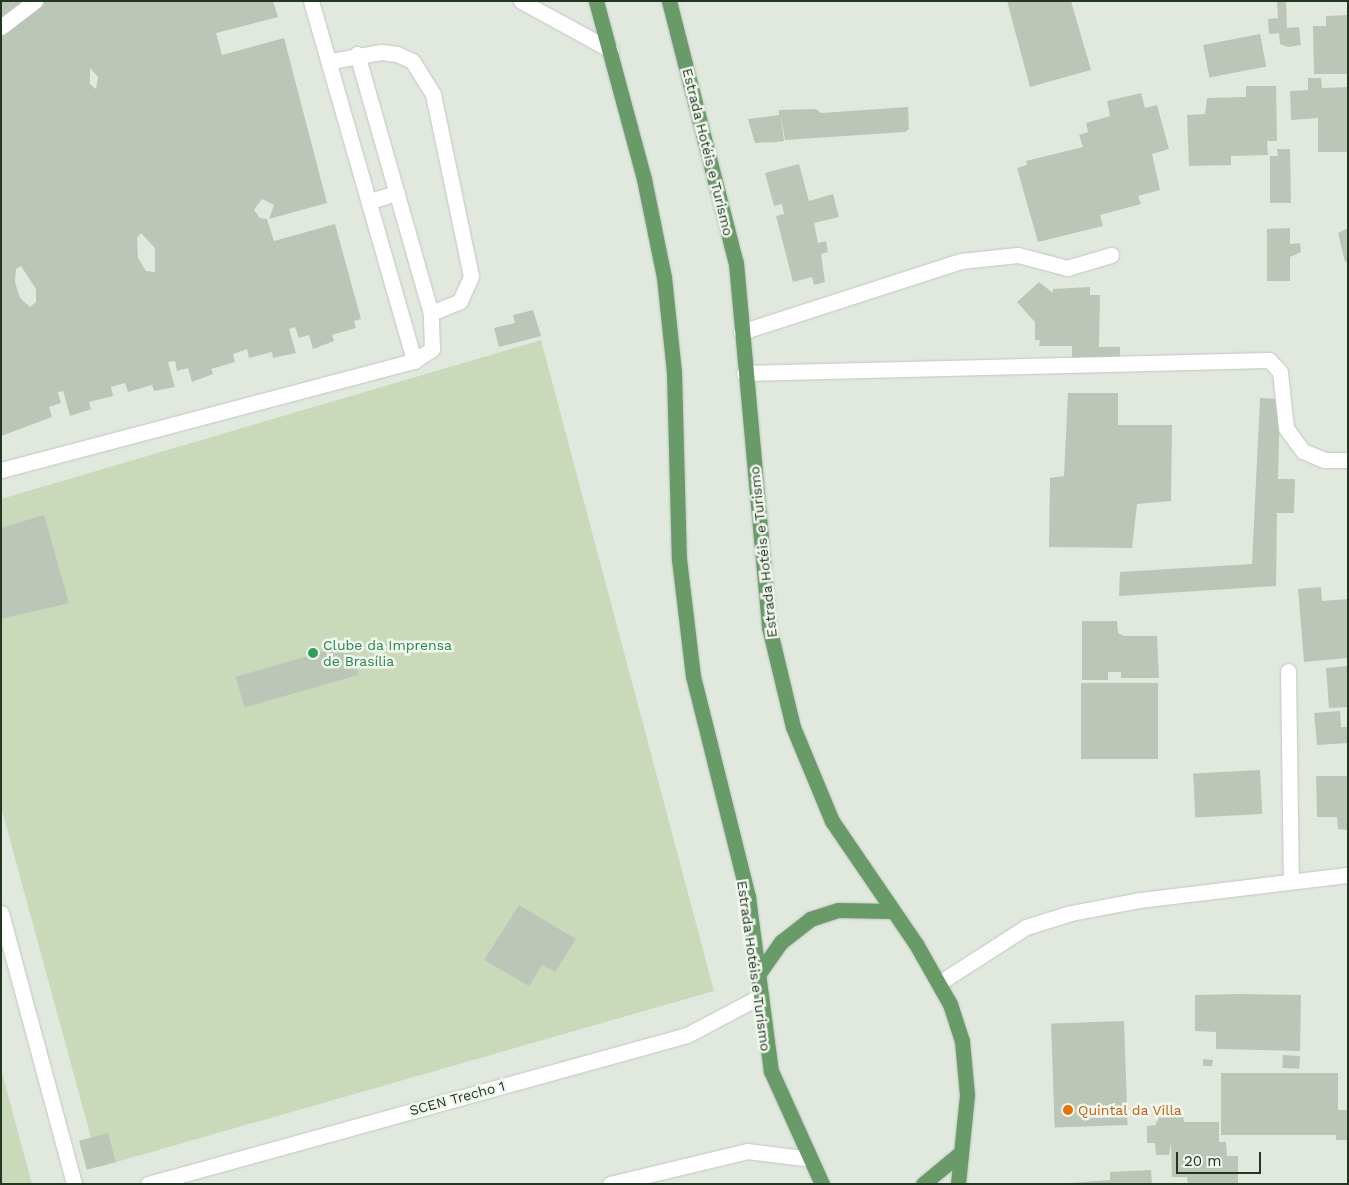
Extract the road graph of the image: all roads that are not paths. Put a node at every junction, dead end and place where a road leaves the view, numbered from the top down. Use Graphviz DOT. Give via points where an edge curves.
graph roads {
  1 [pos="35,1"];
  2 [pos="311,1"];
  3 [pos="521,1"];
  4 [pos="596,1"];
  5 [pos="669,1"];
  6 [pos="1,27"];
  7 [pos="611,50"];
  8 [pos="357,54"];
  9 [pos="331,61"];
  10 [pos="397,193"];
  11 [pos="370,201"];
  12 [pos="1110,255"];
  13 [pos="432,313"];
  14 [pos="741,332"];
  15 [pos="414,360"];
  16 [pos="744,373"];
  17 [pos="1348,460"];
  18 [pos="1,470"];
  19 [pos="1288,671"];
  20 [pos="1348,875"];
  21 [pos="1291,880"];
  22 [pos="890,910"];
  23 [pos="1,913"];
  24 [pos="757,976"];
  25 [pos="939,982"];
  26 [pos="759,997"];
  27 [pos="958,1155"];
  28 [pos="811,1159"];
  29 [pos="74,1184"];
  30 [pos="148,1184"];
  31 [pos="610,1184"];
  32 [pos="822,1184"];
  33 [pos="923,1184"];
  34 [pos="958,1184"];
  1 -- 6 [label="street"];
  2 -- 9 [label="street"];
  3 -- 7 [label="street"];
  4 -- 7 [label="main road, Estrada Hotéis e Turismo"];
  5 -- 14 [label="main road, Estrada Hotéis e Turismo" via="736,263"];
  7 -- 24 [label="main road, Estrada Hotéis e Turismo" via="664,277 674,372 679,560 693,676 748,897"];
  8 -- 9 [label="street"];
  8 -- 10 [label="street"];
  8 -- 13 [label="street" via="381,52 412,61 433,94 471,276 460,301"];
  9 -- 11 [label="street"];
  10 -- 11 [label="street"];
  10 -- 13 [label="street"];
  11 -- 15 [label="street"];
  12 -- 14 [label="street" via="1067,268 1018,255 961,260"];
  13 -- 15 [label="street" via="432,349"];
  14 -- 16 [label="main road, Estrada Hotéis e Turismo"];
  15 -- 18 [label="street"];
  16 -- 17 [label="street" via="1269,360 1280,372 1286,428 1302,451 1324,460"];
  16 -- 22 [label="main road, Estrada Hotéis e Turismo" via="769,627 794,727 832,820"];
  19 -- 21 [label="street"];
  20 -- 21 [label="street"];
  21 -- 25 [label="street" via="1071,912 1026,927"];
  22 -- 24 [label="main road" via="838,910 810,919 781,942"];
  22 -- 25 [label="main road, Estrada Hotéis e Turismo"];
  23 -- 29 [label="street"];
  24 -- 26 [label="main road, Estrada Hotéis e Turismo"];
  25 -- 27 [label="main road, Estrada Hotéis e Turismo" via="962,1041 967,1069 966,1117"];
  26 -- 28 [label="main road, Estrada Hotéis e Turismo" via="770,1071"];
  26 -- 30 [label="street, SCEN Trecho 1" via="687,1035"];
  27 -- 33 [label="main road"];
  27 -- 34 [label="main road, Estrada Hotéis e Turismo"];
  28 -- 31 [label="street" via="747,1151"];
  28 -- 32 [label="main road, Estrada Hotéis e Turismo"];
}
